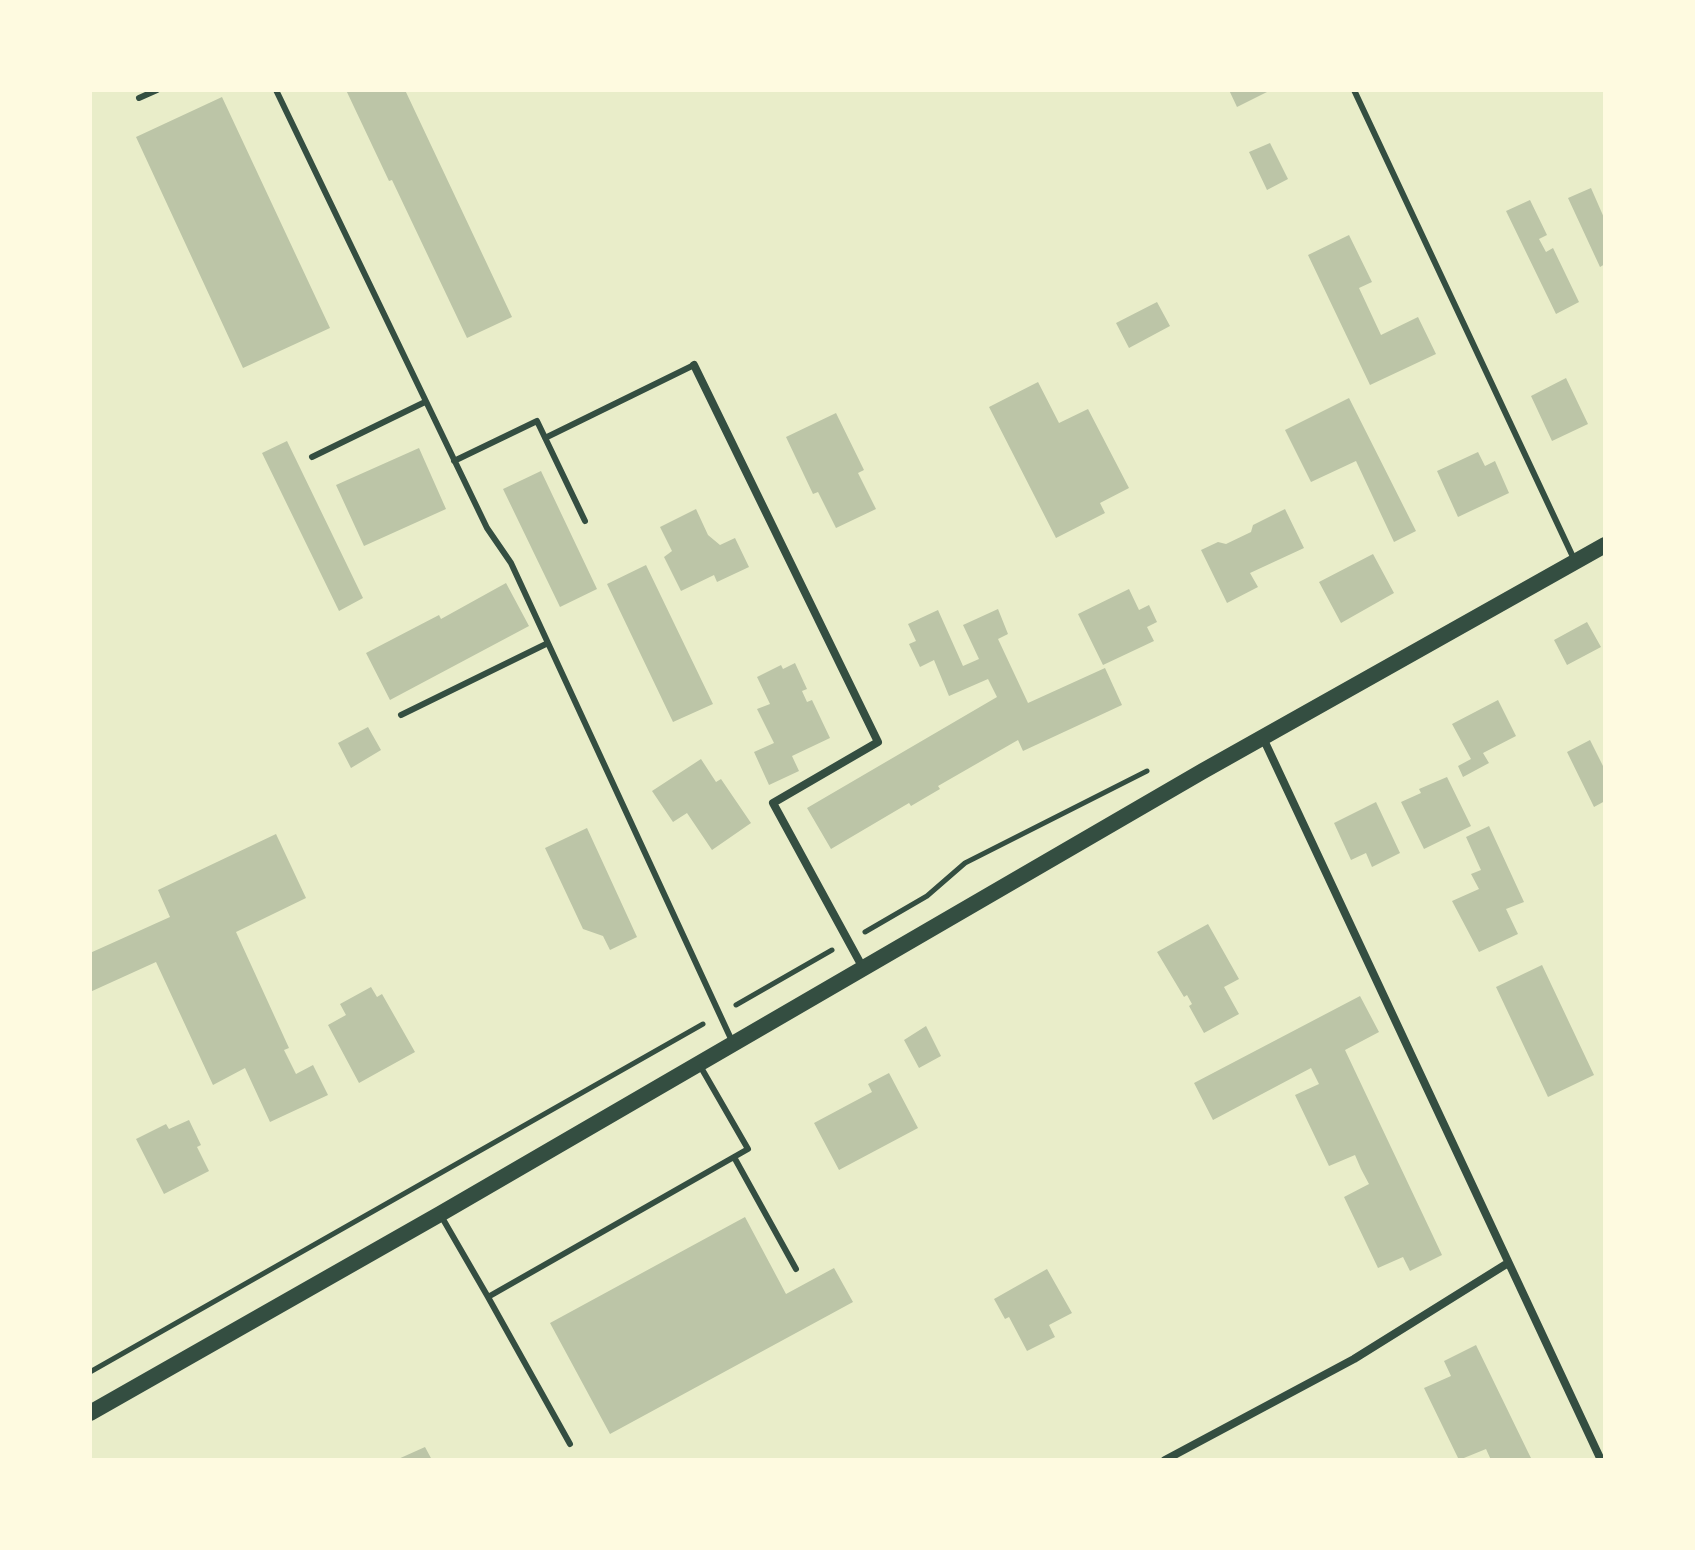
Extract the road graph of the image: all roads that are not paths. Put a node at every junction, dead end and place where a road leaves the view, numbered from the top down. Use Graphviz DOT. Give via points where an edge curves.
graph roads {
  1 [pos="157,90"];
  2 [pos="276,90"];
  3 [pos="1354,90"];
  4 [pos="139,98"];
  5 [pos="694,365"];
  6 [pos="425,402"];
  7 [pos="545,438"];
  8 [pos="312,457"];
  9 [pos="454,461"];
  10 [pos="585,521"];
  11 [pos="1605,545"];
  12 [pos="1575,562"];
  13 [pos="548,643"];
  14 [pos="401,715"];
  15 [pos="1263,738"];
  16 [pos="864,969"];
  17 [pos="734,1044"];
  18 [pos="699,1064"];
  19 [pos="734,1157"];
  20 [pos="440,1214"];
  21 [pos="1508,1263"];
  22 [pos="796,1269"];
  23 [pos="488,1297"];
  24 [pos="90,1413"];
  25 [pos="570,1444"];
  26 [pos="1165,1460"];
  27 [pos="1601,1460"];
  1 -- 4 [label="lane"];
  2 -- 6 [label="lane"];
  3 -- 12 [label="lane"];
  5 -- 7 [label="lane"];
  5 -- 16 [label="street" via="878,742 773,803"];
  6 -- 8 [label="lane"];
  6 -- 9 [label="lane"];
  7 -- 9 [label="lane" via="537,421"];
  7 -- 10 [label="lane"];
  9 -- 13 [label="lane"];
  11 -- 12 [label="main road"];
  12 -- 15 [label="main road"];
  13 -- 14 [label="lane"];
  13 -- 17 [label="lane"];
  15 -- 16 [label="main road"];
  15 -- 21 [label="street"];
  16 -- 17 [label="main road"];
  17 -- 18 [label="main road"];
  18 -- 19 [label="lane" via="748,1149"];
  18 -- 20 [label="main road"];
  19 -- 22 [label="lane"];
  19 -- 23 [label="lane"];
  20 -- 23 [label="lane"];
  20 -- 24 [label="main road"];
  21 -- 26 [label="street" via="1354,1359"];
  21 -- 27 [label="street"];
  23 -- 25 [label="lane"];
}
